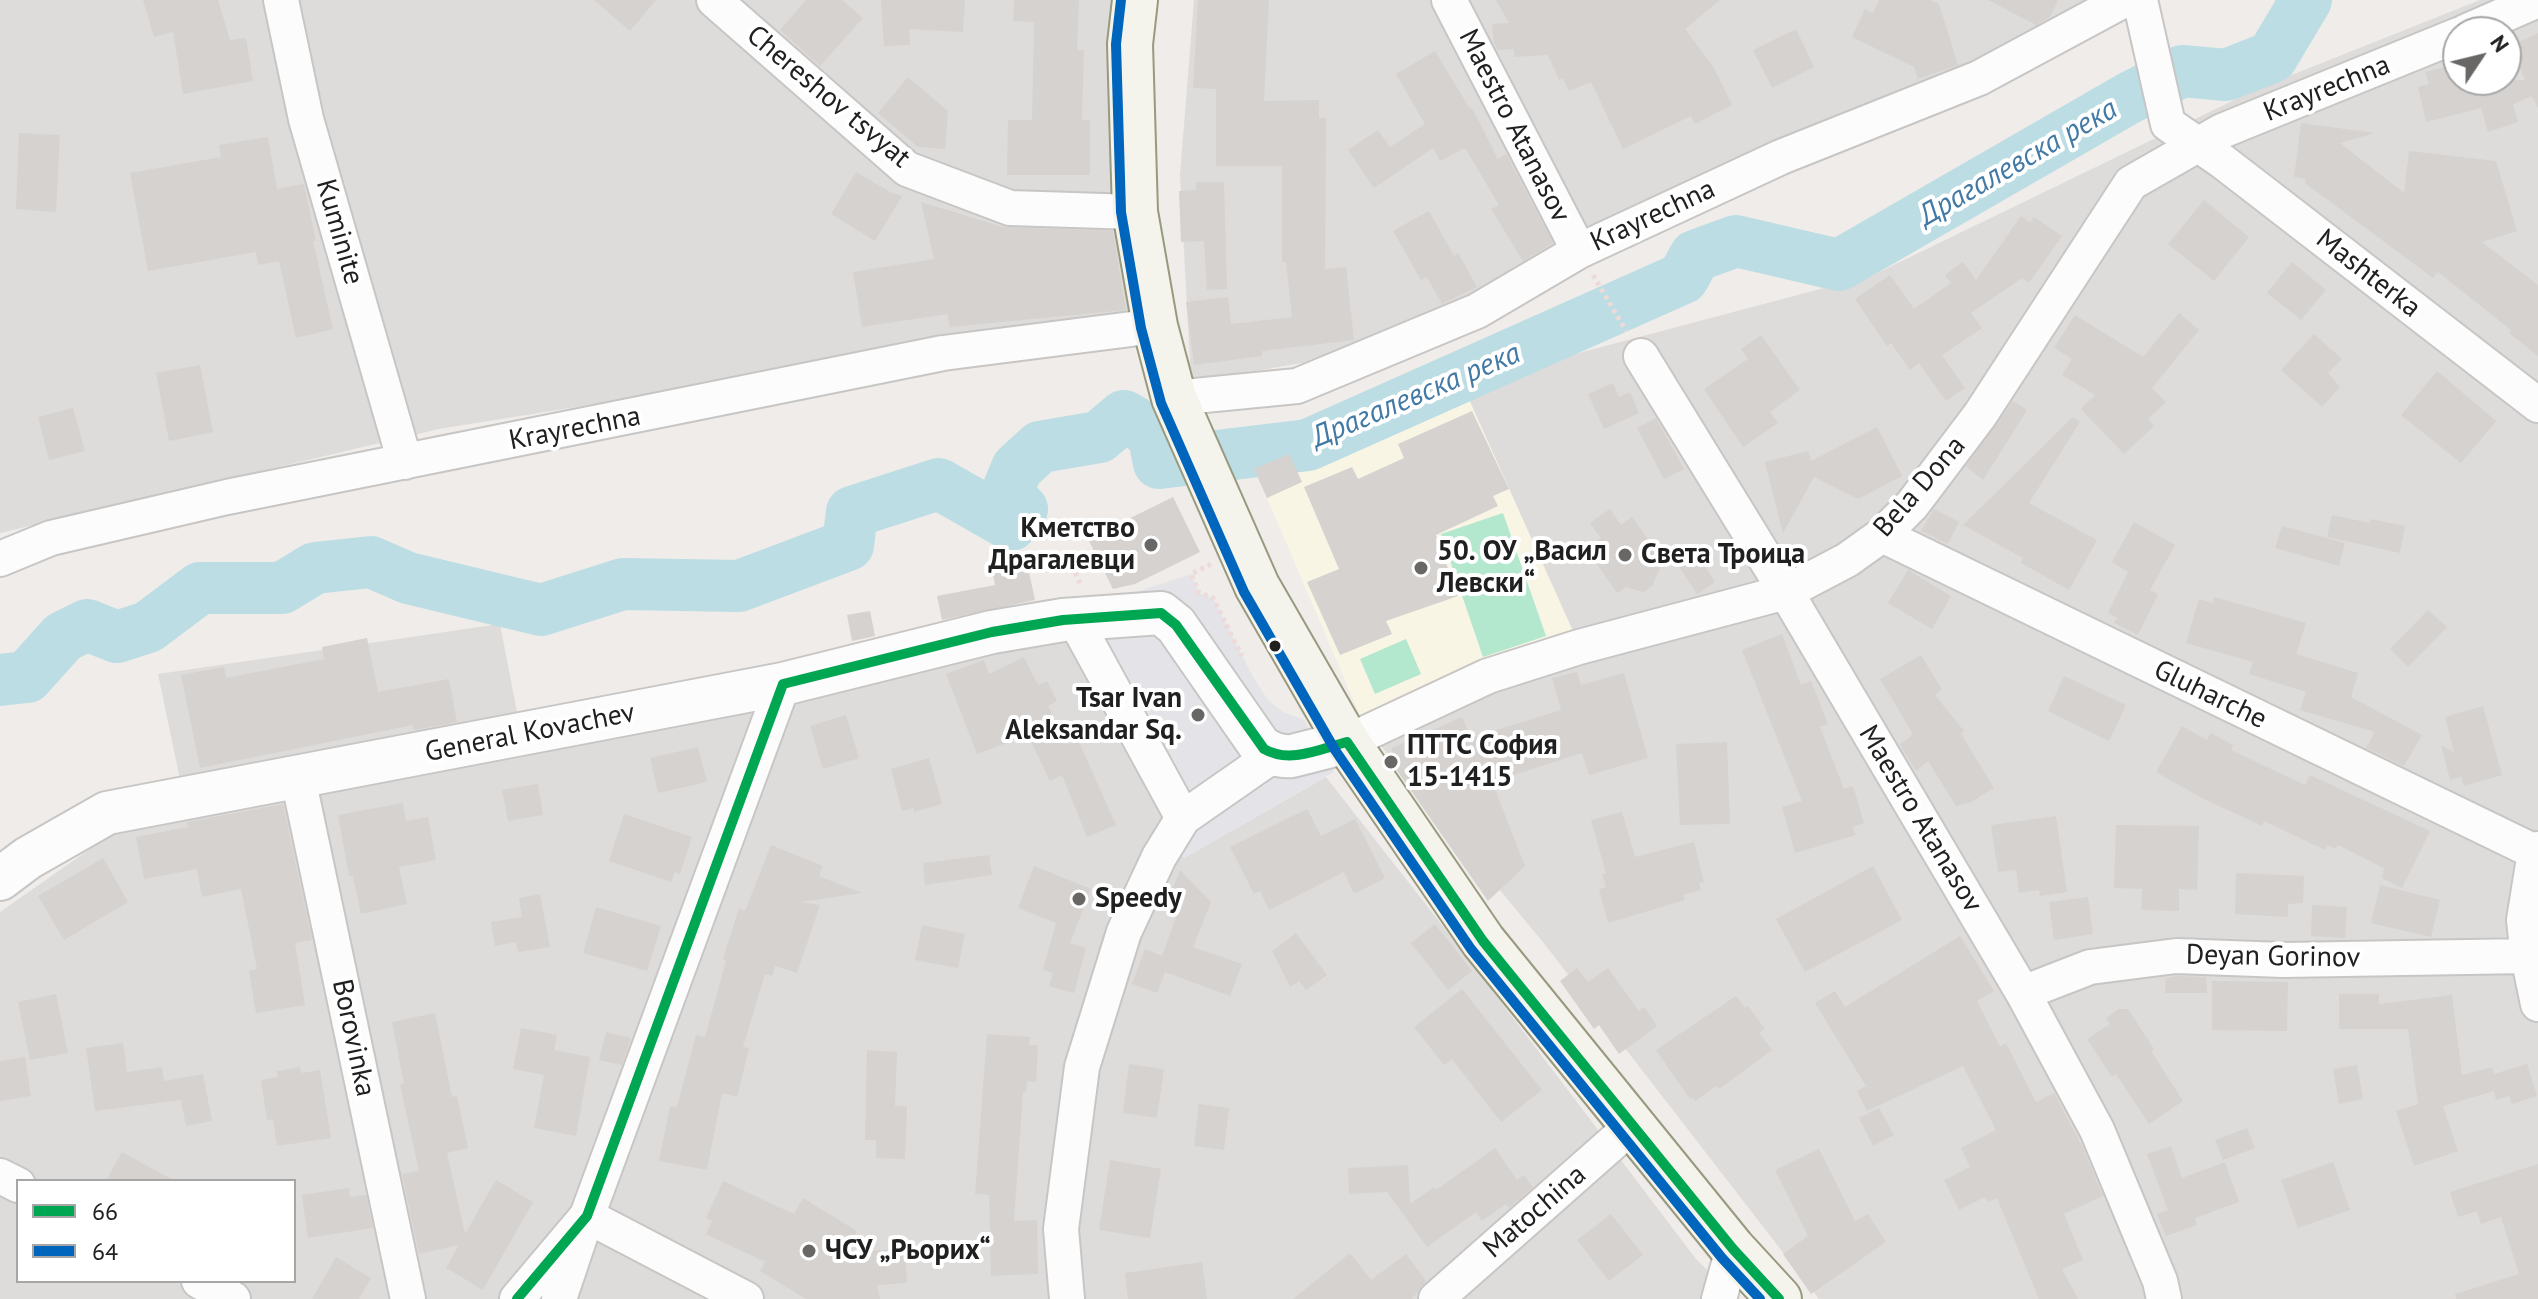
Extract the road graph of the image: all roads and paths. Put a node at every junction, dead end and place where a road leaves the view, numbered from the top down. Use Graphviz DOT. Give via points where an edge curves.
graph roads {
  1 [pos="281,0"];
  2 [pos="714,0"];
  3 [pos="1135,0"];
  4 [pos="1449,0"];
  5 [pos="2124,0"];
  6 [pos="2140,0"];
  7 [pos="2538,0"];
  8 [pos="2502,16"];
  9 [pos="2442,42"];
  10 [pos="2197,145"];
  11 [pos="1135,212"];
  12 [pos="1579,251"];
  13 [pos="1597,283"];
  14 [pos="1155,326"];
  15 [pos="1641,356"];
  16 [pos="2538,405"];
  17 [pos="1180,414"];
  18 [pos="405,462"];
  19 [pos="1882,535"];
  20 [pos="0,559"];
  21 [pos="1203,568"];
  22 [pos="1786,592"];
  23 [pos="1075,620"];
  24 [pos="1247,664"];
  25 [pos="783,684"];
  26 [pos="1347,742"];
  27 [pos="1275,754"];
  28 [pos="298,778"];
  29 [pos="1183,818"];
  30 [pos="2536,851"];
  31 [pos="0,879"];
  32 [pos="2528,956"];
  33 [pos="2023,993"];
  34 [pos="2538,1004"];
  35 [pos="1634,1124"];
  36 [pos="587,1216"];
  37 [pos="1733,1249"];
  38 [pos="203,1283"];
  39 [pos="233,1299"];
  40 [pos="408,1299"];
  41 [pos="517,1299"];
  42 [pos="559,1299"];
  43 [pos="746,1299"];
  44 [pos="1067,1299"];
  45 [pos="1436,1299"];
  46 [pos="1719,1299"];
  47 [pos="1779,1299"];
  48 [pos="2164,1299"];
  1 -- 18 [label="street, Kuminite" via="306,119"];
  2 -- 11 [label="street, Chereshov tsvyat" via="907,169 1010,208"];
  3 -- 11 [label="main road" via="1130,44"];
  4 -- 12 [label="street, Maestro Atanasov"];
  5 -- 12 [label="street, Krayrechna" via="1979,78 1781,157"];
  6 -- 10 [label="street, Mashterka" via="2168,124"];
  7 -- 8 [label="street"];
  9 -- 10 [label="street, Krayrechna"];
  10 -- 16 [label="street, Mashterka"];
  10 -- 19 [label="street, Bela Dona" via="2131,183 1980,415 1912,505"];
  11 -- 14 [label="main road"];
  12 -- 17 [label="street, Krayrechna" via="1477,311 1297,386"];
  13 -- 15 [label="path"];
  14 -- 17 [label="main road"];
  14 -- 18 [label="street, Krayrechna" via="943,353"];
  15 -- 22 [label="street, Maestro Atanasov"];
  17 -- 26 [label="main road" via="1257,586"];
  18 -- 20 [label="street, Krayrechna" via="51,538"];
  19 -- 22 [label="street, Bela Dona"];
  19 -- 30 [label="street, Gluharche"];
  21 -- 24 [label="path" via="1191,574 1199,593 1213,598"];
  22 -- 26 [label="street, Bela Dona" via="1488,676"];
  22 -- 33 [label="street, Maestro Atanasov"];
  23 -- 25 [label="street, General Kovachev" via="992,632"];
  23 -- 27 [label="street, General Kovachev" via="1161,613 1169,617 1260,746"];
  23 -- 29 [label="street"];
  25 -- 28 [label="street, General Kovachev"];
  25 -- 36 [label="street"];
  26 -- 27 [label="street" via="1292,756"];
  26 -- 35 [label="main road" via="1483,941"];
  27 -- 29 [label="street"];
  28 -- 31 [label="street, General Kovachev" via="107,813"];
  28 -- 40 [label="street, Borovinka"];
  29 -- 44 [label="street" via="1124,932 1082,1067 1061,1229"];
  30 -- 32 [label="street" via="2524,920"];
  32 -- 33 [label="street, Deyan Gorinov" via="2176,956 2090,967"];
  32 -- 34 [label="street"];
  33 -- 48 [label="street, Maestro Atanasov" via="2097,1130"];
  35 -- 37 [label="main road"];
  35 -- 45 [label="street, Matochina"];
  36 -- 41 [label="street"];
  36 -- 42 [label="street"];
  36 -- 43 [label="street"];
  37 -- 46 [label="street"];
  37 -- 47 [label="main road"];
  38 -- 39 [label="street"];
}
